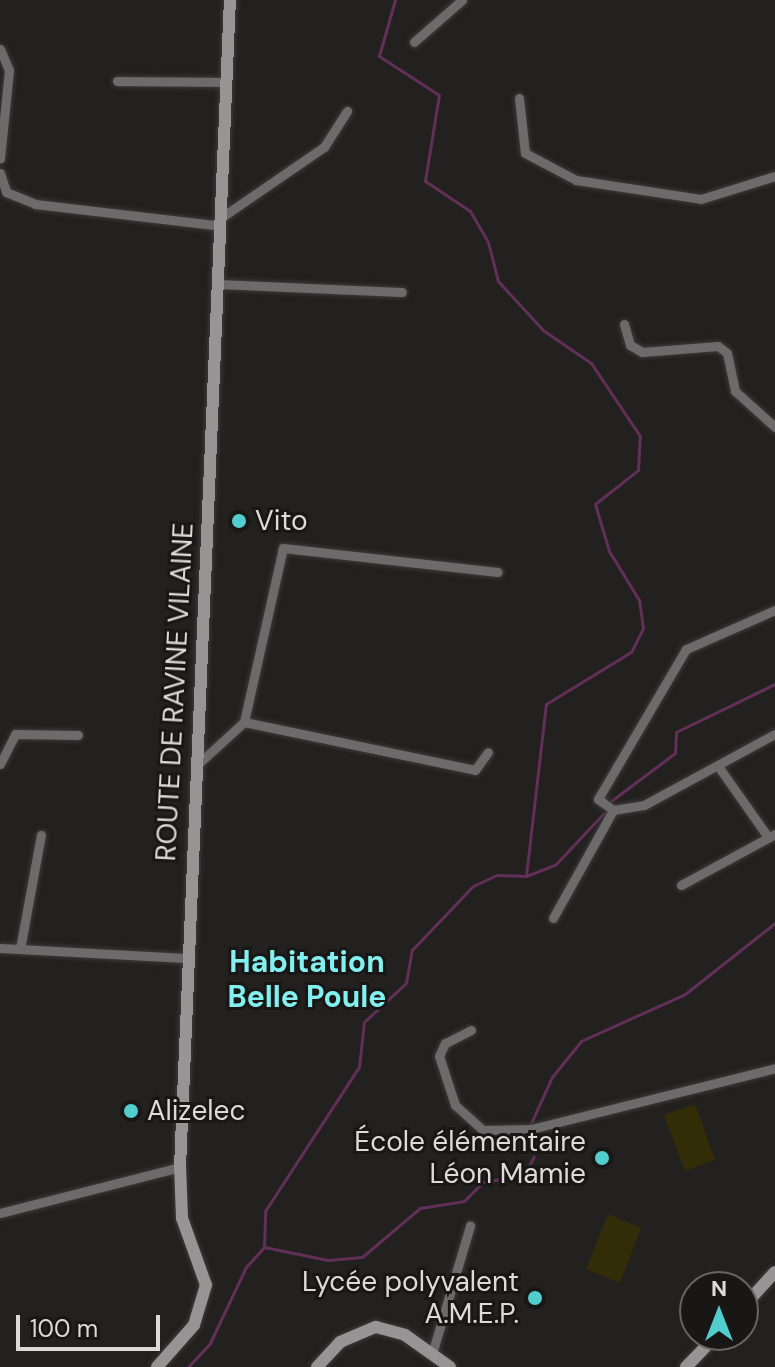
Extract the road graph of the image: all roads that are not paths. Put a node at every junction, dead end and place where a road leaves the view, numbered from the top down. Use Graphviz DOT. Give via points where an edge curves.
graph roads {
  1 [pos="230,0"];
  2 [pos="462,0"];
  3 [pos="414,42"];
  4 [pos="0,49"];
  5 [pos="117,81"];
  6 [pos="226,82"];
  7 [pos="519,98"];
  8 [pos="347,111"];
  9 [pos="0,159"];
  10 [pos="0,173"];
  11 [pos="775,176"];
  12 [pos="221,222"];
  13 [pos="217,284"];
  14 [pos="402,292"];
  15 [pos="624,324"];
  16 [pos="775,427"];
  17 [pos="498,572"];
  18 [pos="775,610"];
  19 [pos="244,722"];
  20 [pos="775,734"];
  21 [pos="78,735"];
  22 [pos="488,752"];
  23 [pos="0,764"];
  24 [pos="198,764"];
  25 [pos="718,766"];
  26 [pos="613,810"];
  27 [pos="41,835"];
  28 [pos="772,836"];
  29 [pos="681,885"];
  30 [pos="553,918"];
  31 [pos="0,948"];
  32 [pos="20,949"];
  33 [pos="186,958"];
  34 [pos="471,1030"];
  35 [pos="775,1068"];
  36 [pos="180,1167"];
  37 [pos="0,1213"];
  38 [pos="470,1226"];
  39 [pos="775,1272"];
  40 [pos="759,1290"];
  41 [pos="702,1351"];
  42 [pos="432,1354"];
  43 [pos="157,1367"];
  44 [pos="317,1367"];
  45 [pos="450,1367"];
  46 [pos="686,1367"];
  1 -- 6 [label="main road, ROUTE DE RAVINE VILAINE"];
  2 -- 3 [label="street"];
  4 -- 9 [label="street" via="9,70"];
  5 -- 6 [label="street"];
  6 -- 12 [label="main road, ROUTE DE RAVINE VILAINE"];
  7 -- 11 [label="street" via="525,153 576,180 701,199"];
  8 -- 12 [label="street" via="324,147"];
  10 -- 12 [label="street" via="17,200"];
  12 -- 13 [label="main road, ROUTE DE RAVINE VILAINE"];
  13 -- 14 [label="street"];
  13 -- 24 [label="main road, ROUTE DE RAVINE VILAINE"];
  15 -- 16 [label="street" via="630,345 642,352 718,346 727,353 735,391"];
  17 -- 19 [label="street" via="283,548"];
  18 -- 26 [label="street" via="686,649 600,792 603,806"];
  19 -- 22 [label="street" via="475,770"];
  19 -- 24 [label="street"];
  20 -- 25 [label="street"];
  21 -- 23 [label="street" via="15,734"];
  24 -- 33 [label="main road, ROUTE DE RAVINE VILAINE"];
  25 -- 26 [label="street" via="644,805"];
  25 -- 28 [label="street"];
  26 -- 30 [label="street"];
  27 -- 32 [label="street"];
  28 -- 29 [label="street"];
  31 -- 32 [label="street"];
  32 -- 33 [label="street"];
  33 -- 36 [label="main road, ROUTE DE RAVINE VILAINE"];
  34 -- 35 [label="street" via="445,1043 439,1056 455,1105 483,1130 531,1129"];
  36 -- 37 [label="street"];
  36 -- 43 [label="main road, ROUTE DE RAVINE VILAINE" via="182,1218 206,1285 194,1325"];
  38 -- 42 [label="street"];
  39 -- 40 [label="main road"];
  41 -- 46 [label="main road"];
  42 -- 44 [label="main road" via="391,1328 376,1327 340,1342"];
  42 -- 45 [label="main road"];
}
